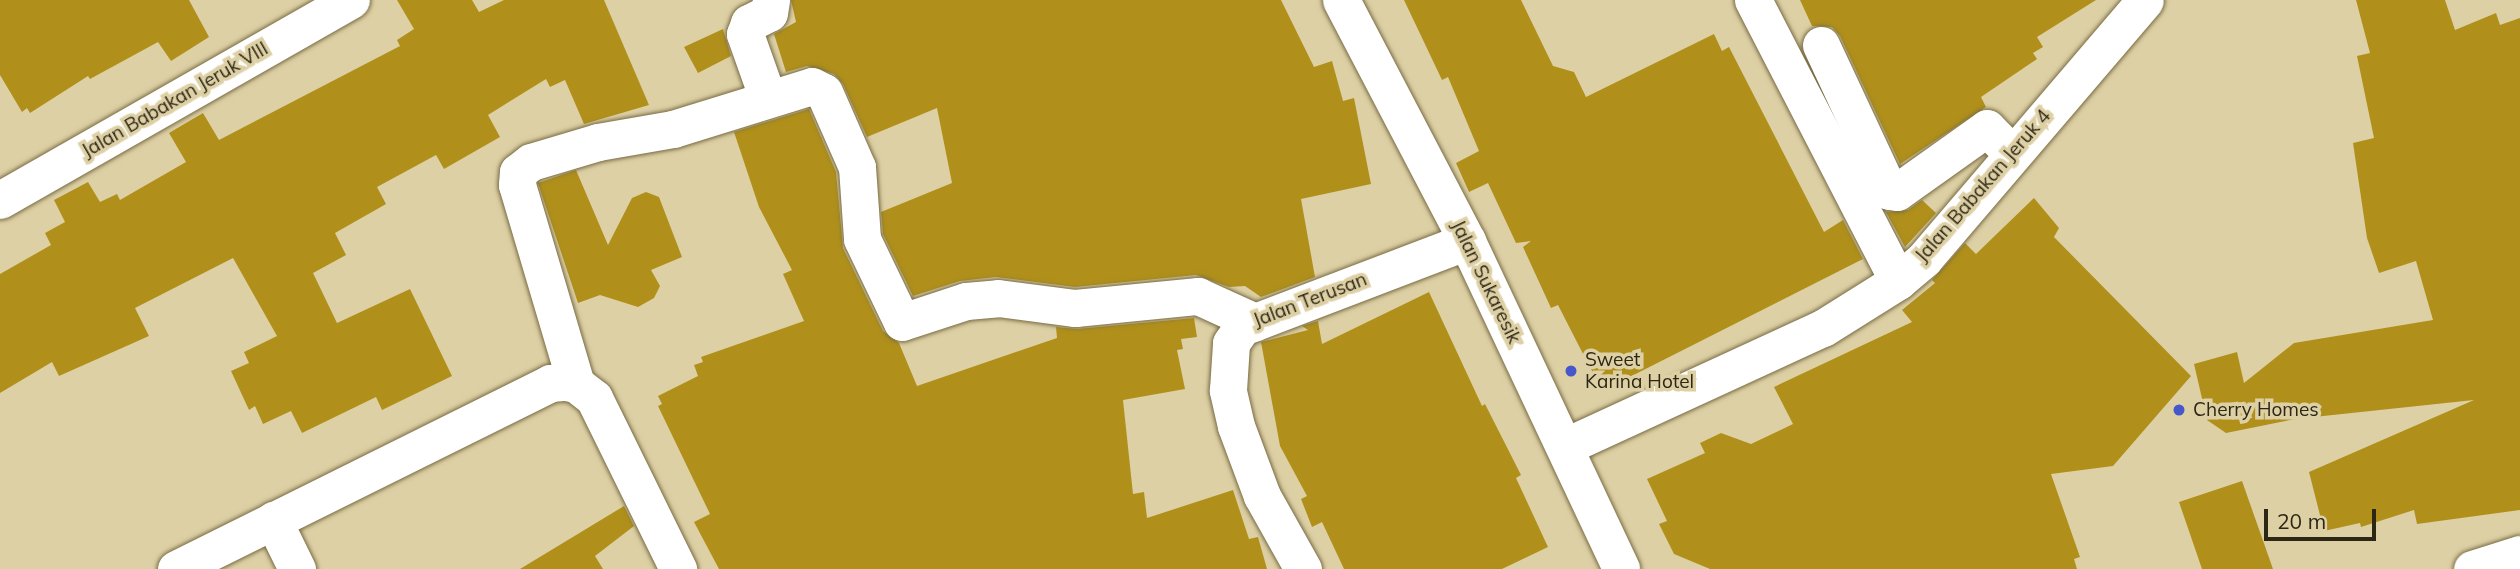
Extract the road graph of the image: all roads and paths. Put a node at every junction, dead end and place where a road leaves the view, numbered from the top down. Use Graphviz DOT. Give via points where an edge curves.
graph roads {
  1 [pos="351,0"];
  2 [pos="771,0"];
  3 [pos="1341,0"];
  4 [pos="1753,0"];
  5 [pos="2139,1"];
  6 [pos="1821,46"];
  7 [pos="768,99"];
  8 [pos="2012,154"];
  9 [pos="3,192"];
  10 [pos="1467,241"];
  11 [pos="1898,281"];
  12 [pos="1255,321"];
  13 [pos="576,384"];
  14 [pos="1566,446"];
  15 [pos="273,520"];
  16 [pos="2520,554"];
  17 [pos="176,569"];
  18 [pos="297,569"];
  19 [pos="678,569"];
  20 [pos="1303,569"];
  21 [pos="1621,569"];
  22 [pos="2472,569"];
  1 -- 9 [label="street, Jalan Babakan Jeruk VIII"];
  2 -- 7 [label="street" via="769,13 749,23 745,34"];
  3 -- 10 [label="street, Jalan Sukaresik"];
  4 -- 11 [label="street"];
  5 -- 8 [label="street, Jalan Babakan Jeruk 4"];
  6 -- 8 [label="street" via="1889,191 1896,192 1987,128"];
  7 -- 12 [label="street" via="812,86 824,92 857,167 862,239 892,333 966,301 998,298 1075,308 1198,296"];
  7 -- 13 [label="street" via="673,129 598,142 531,162 518,172 517,185"];
  8 -- 11 [label="street, Jalan Babakan Jeruk 4" via="1924,259"];
  10 -- 12 [label="street, Jalan Terusan"];
  10 -- 14 [label="street, Jalan Sukaresik"];
  11 -- 14 [label="street, Jalan Babakan Jeruk 4" via="1823,327"];
  12 -- 20 [label="street, Jalan Terusan" via="1242,327 1231,343 1228,390 1262,496"];
  13 -- 15 [label="street" via="550,383"];
  13 -- 19 [label="street" via="594,398"];
  14 -- 21 [label="street, Jalan Sukaresik"];
  15 -- 17 [label="street"];
  15 -- 18 [label="street"];
  16 -- 22 [label="street"];
}
